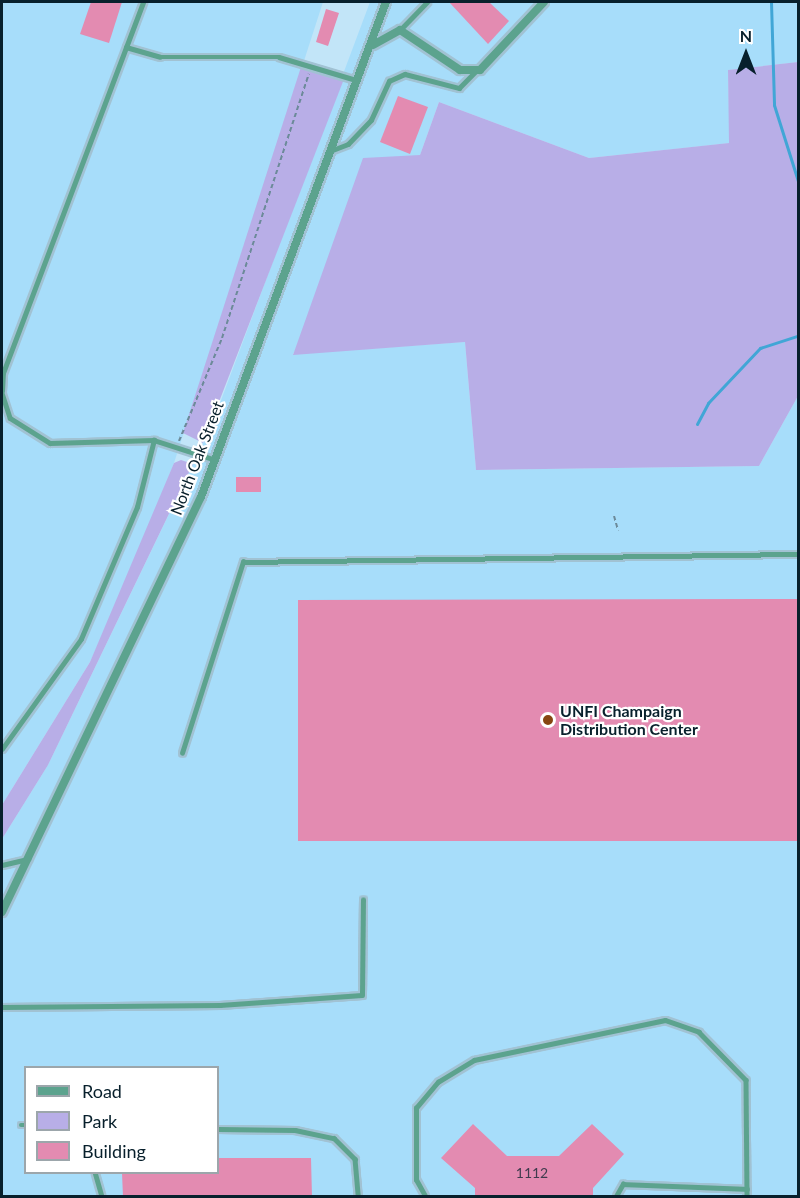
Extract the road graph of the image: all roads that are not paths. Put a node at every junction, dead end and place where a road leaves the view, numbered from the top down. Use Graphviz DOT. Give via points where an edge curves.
graph roads {
  1 [pos="143,2"];
  2 [pos="386,2"];
  3 [pos="427,2"];
  4 [pos="544,2"];
  5 [pos="400,30"];
  6 [pos="373,45"];
  7 [pos="126,47"];
  8 [pos="477,70"];
  9 [pos="358,82"];
  10 [pos="330,151"];
  11 [pos="2,392"];
  12 [pos="154,440"];
  13 [pos="213,459"];
  14 [pos="798,554"];
  15 [pos="2,749"];
  16 [pos="182,753"];
  17 [pos="28,859"];
  18 [pos="2,865"];
  19 [pos="363,900"];
  20 [pos="2,912"];
  21 [pos="2,1007"];
  22 [pos="219,1129"];
  23 [pos="95,1174"];
  24 [pos="747,1189"];
  25 [pos="102,1197"];
  26 [pos="358,1197"];
  27 [pos="425,1197"];
  28 [pos="616,1197"];
  29 [pos="747,1197"];
  1 -- 7 [label="lane"];
  2 -- 6 [label="street, North Oak Street"];
  3 -- 5 [label="lane"];
  4 -- 8 [label="street"];
  5 -- 6 [label="street"];
  5 -- 8 [label="street" via="460,69"];
  6 -- 9 [label="street, North Oak Street"];
  7 -- 9 [label="lane" via="160,57 279,57"];
  7 -- 11 [label="lane" via="3,373"];
  8 -- 10 [label="lane" via="459,88 405,74 389,81 372,120 348,144"];
  9 -- 10 [label="street, North Oak Street"];
  10 -- 13 [label="street, North Oak Street"];
  11 -- 12 [label="lane" via="10,418 50,443"];
  12 -- 13 [label="lane" via="178,444"];
  12 -- 15 [label="lane" via="137,507 81,639"];
  13 -- 17 [label="street, North Oak Street" via="201,497"];
  14 -- 16 [label="lane" via="243,562"];
  17 -- 18 [label="lane"];
  17 -- 20 [label="street, North Oak Street"];
  19 -- 21 [label="lane" via="362,995 220,1005"];
  22 -- 26 [label="lane" via="295,1130 334,1138 355,1159"];
  23 -- 25 [label="lane"];
  24 -- 27 [label="lane" via="746,1080 699,1032 665,1020 474,1059 438,1082 416,1108 416,1180"];
  24 -- 28 [label="lane" via="623,1184"];
  24 -- 29 [label="lane"];
}
